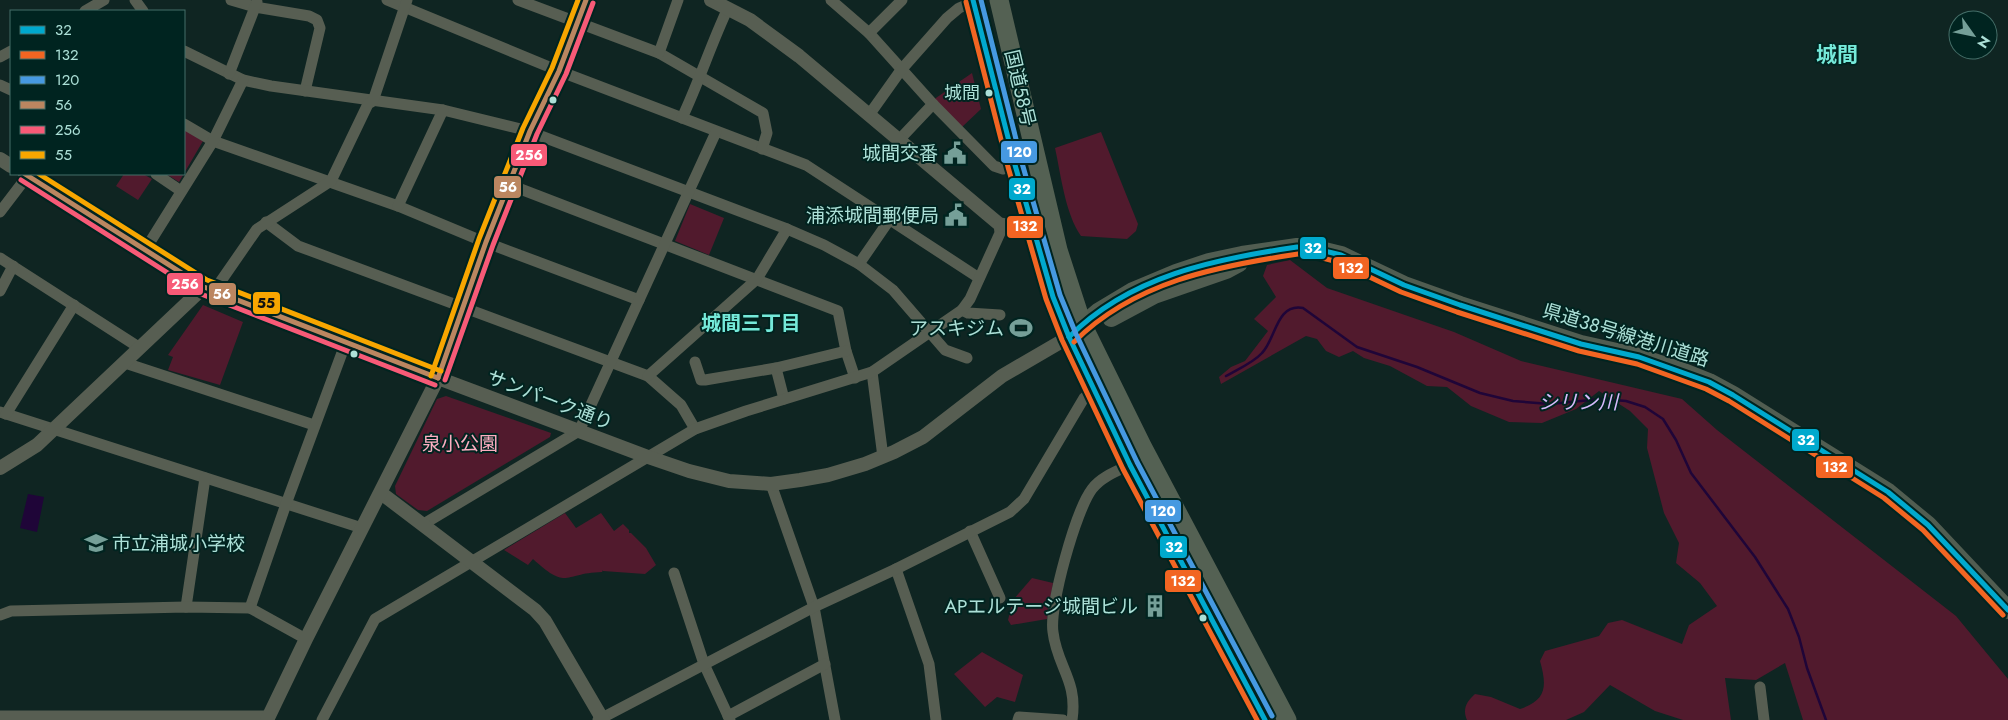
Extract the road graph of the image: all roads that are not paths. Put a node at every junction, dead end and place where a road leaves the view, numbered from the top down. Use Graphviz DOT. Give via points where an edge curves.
graph roads {
  1 [pos="104,0"];
  2 [pos="231,0"];
  3 [pos="387,0"];
  4 [pos="518,0"];
  5 [pos="586,0"];
  6 [pos="678,0"];
  7 [pos="711,0"];
  8 [pos="902,0"];
  9 [pos="999,0"];
  10 [pos="834,1"];
  11 [pos="974,1"];
  12 [pos="256,4"];
  13 [pos="406,4"];
  14 [pos="728,8"];
  15 [pos="87,10"];
  16 [pos="578,23"];
  17 [pos="869,33"];
  18 [pos="185,51"];
  19 [pos="659,53"];
  20 [pos="901,70"];
  21 [pos="559,71"];
  22 [pos="229,74"];
  23 [pos="700,78"];
  24 [pos="243,80"];
  25 [pos="306,91"];
  26 [pos="373,101"];
  27 [pos="933,104"];
  28 [pos="443,110"];
  29 [pos="869,115"];
  30 [pos="682,118"];
  31 [pos="185,125"];
  32 [pos="530,131"];
  33 [pos="716,132"];
  34 [pos="899,140"];
  35 [pos="213,141"];
  36 [pos="762,149"];
  37 [pos="1015,165"];
  38 [pos="26,175"];
  39 [pos="29,175"];
  40 [pos="158,175"];
  41 [pos="331,181"];
  42 [pos="510,185"];
  43 [pos="182,191"];
  44 [pos="690,192"];
  45 [pos="398,206"];
  46 [pos="0,212"];
  47 [pos="890,218"];
  48 [pos="1031,220"];
  49 [pos="266,222"];
  50 [pos="998,224"];
  51 [pos="787,229"];
  52 [pos="486,242"];
  53 [pos="664,244"];
  54 [pos="144,250"];
  55 [pos="0,258"];
  56 [pos="859,264"];
  57 [pos="13,266"];
  58 [pos="979,278"];
  59 [pos="756,279"];
  60 [pos="209,289"];
  61 [pos="0,291"];
  62 [pos="639,300"];
  63 [pos="74,305"];
  64 [pos="462,306"];
  65 [pos="962,310"];
  66 [pos="1000,315"];
  67 [pos="930,331"];
  68 [pos="1079,332"];
  69 [pos="346,342"];
  70 [pos="140,348"];
  71 [pos="846,351"];
  72 [pos="967,358"];
  73 [pos="611,362"];
  74 [pos="695,362"];
  75 [pos="125,363"];
  76 [pos="776,368"];
  77 [pos="872,372"];
  78 [pos="648,376"];
  79 [pos="438,378"];
  80 [pos="855,378"];
  81 [pos="1094,389"];
  82 [pos="784,399"];
  83 [pos="3,413"];
  84 [pos="314,425"];
  85 [pos="695,429"];
  86 [pos="54,430"];
  87 [pos="579,431"];
  88 [pos="648,457"];
  89 [pos="882,457"];
  90 [pos="1130,464"];
  91 [pos="0,468"];
  92 [pos="205,478"];
  93 [pos="771,484"];
  94 [pos="381,493"];
  95 [pos="286,504"];
  96 [pos="422,525"];
  97 [pos="362,528"];
  98 [pos="970,531"];
  99 [pos="473,562"];
  100 [pos="896,569"];
  101 [pos="674,572"];
  102 [pos="1000,598"];
  103 [pos="814,607"];
  104 [pos="186,608"];
  105 [pos="250,608"];
  106 [pos="2008,610"];
  107 [pos="0,615"];
  108 [pos="306,639"];
  109 [pos="704,664"];
  110 [pos="825,664"];
  111 [pos="1760,687"];
  112 [pos="1277,702"];
  113 [pos="0,716"];
  114 [pos="1263,716"];
  115 [pos="199,717"];
  116 [pos="268,718"];
  117 [pos="729,718"];
  118 [pos="601,719"];
  119 [pos="322,720"];
  120 [pos="835,720"];
  121 [pos="936,720"];
  122 [pos="1018,720"];
  123 [pos="1063,720"];
  124 [pos="1072,720"];
  125 [pos="1287,720"];
  126 [pos="1764,720"];
  1 -- 15 [label="street"];
  2 -- 12 [label="street"];
  3 -- 13 [label="street"];
  4 -- 16 [label="street"];
  5 -- 16 [label="street"];
  6 -- 19 [label="street"];
  7 -- 14 [label="street"];
  8 -- 17 [label="street"];
  9 -- 68 [label="highway, 国道58号"];
  10 -- 17 [label="street"];
  11 -- 20 [label="street" via="948,18"];
  11 -- 37 [label="highway, 国道58号"];
  12 -- 22 [label="street"];
  12 -- 25 [label="street" via="309,16 320,23"];
  13 -- 21 [label="street"];
  13 -- 26 [label="street"];
  14 -- 23 [label="street"];
  14 -- 29 [label="street" via="799,56"];
  16 -- 19 [label="street"];
  16 -- 21 [label="street"];
  17 -- 20 [label="street"];
  18 -- 22 [label="street"];
  19 -- 23 [label="street"];
  20 -- 27 [label="street"];
  20 -- 29 [label="street"];
  21 -- 30 [label="street"];
  21 -- 32 [label="street"];
  22 -- 24 [label="street"];
  23 -- 30 [label="street"];
  23 -- 36 [label="street" via="763,114 767,133"];
  24 -- 25 [label="street"];
  24 -- 35 [label="street"];
  25 -- 26 [label="street"];
  26 -- 28 [label="street"];
  26 -- 41 [label="street" via="368,104"];
  27 -- 34 [label="street"];
  27 -- 37 [label="street" via="994,166 1003,170"];
  28 -- 32 [label="street"];
  28 -- 45 [label="street"];
  29 -- 34 [label="street"];
  30 -- 33 [label="street"];
  31 -- 35 [label="street"];
  32 -- 42 [label="street"];
  32 -- 44 [label="street"];
  33 -- 36 [label="street"];
  33 -- 44 [label="street"];
  34 -- 50 [label="street"];
  35 -- 41 [label="street"];
  35 -- 43 [label="street"];
  36 -- 47 [label="street" via="806,165"];
  37 -- 48 [label="highway, 国道58号"];
  38 -- 46 [label="street"];
  39 -- 54 [label="street, サンパーク通り"];
  40 -- 43 [label="street"];
  41 -- 45 [label="street"];
  41 -- 49 [label="street"];
  42 -- 52 [label="street"];
  42 -- 53 [label="street"];
  43 -- 54 [label="street"];
  44 -- 51 [label="street"];
  44 -- 53 [label="street"];
  45 -- 52 [label="street"];
  47 -- 56 [label="street"];
  47 -- 58 [label="street"];
  48 -- 50 [label="street" via="1013,228"];
  48 -- 68 [label="highway, 国道58号" via="1053,297"];
  49 -- 60 [label="street"];
  49 -- 64 [label="street" via="298,246"];
  50 -- 58 [label="street" via="1000,233"];
  51 -- 56 [label="street" via="824,244"];
  51 -- 59 [label="street"];
  52 -- 62 [label="street"];
  52 -- 64 [label="street"];
  53 -- 59 [label="street"];
  53 -- 62 [label="street"];
  54 -- 60 [label="street, サンパーク通り"];
  55 -- 57 [label="street"];
  56 -- 67 [label="street" via="893,290"];
  57 -- 61 [label="street"];
  57 -- 63 [label="street"];
  58 -- 65 [label="street"];
  59 -- 71 [label="street" via="838,312"];
  59 -- 78 [label="street"];
  60 -- 69 [label="street, サンパーク通り"];
  60 -- 70 [label="street"];
  62 -- 73 [label="street"];
  63 -- 70 [label="street"];
  63 -- 83 [label="street"];
  64 -- 73 [label="street"];
  64 -- 79 [label="street"];
  65 -- 66 [label="street"];
  65 -- 67 [label="street"];
  67 -- 72 [label="street" via="945,350"];
  67 -- 77 [label="street"];
  68 -- 81 [label="highway, 国道58号"];
  68 -- 89 [label="street, サンパーク通り" via="996,381 923,437"];
  68 -- 106 [label="main road, 県道38号線港川道路" via="1154,295 1226,270 1257,253 1297,247 1330,251 1431,295 1581,344 1639,357 1709,382 1888,492 1928,525"];
  68 -- 112 [label="highway, 国道58号"];
  69 -- 79 [label="street, サンパーク通り"];
  69 -- 84 [label="street"];
  70 -- 75 [label="street"];
  71 -- 76 [label="street"];
  71 -- 80 [label="street"];
  73 -- 78 [label="street"];
  73 -- 87 [label="street"];
  74 -- 76 [label="street" via="701,380"];
  75 -- 84 [label="street"];
  75 -- 86 [label="street"];
  76 -- 82 [label="street"];
  77 -- 80 [label="street"];
  77 -- 89 [label="street"];
  78 -- 85 [label="street" via="681,405"];
  79 -- 87 [label="street, サンパーク通り"];
  79 -- 94 [label="street"];
  80 -- 82 [label="street"];
  81 -- 90 [label="highway, 国道58号"];
  81 -- 98 [label="street" via="1084,398 1024,499 1010,512"];
  82 -- 85 [label="street"];
  83 -- 86 [label="street"];
  84 -- 95 [label="street"];
  85 -- 88 [label="street"];
  86 -- 91 [label="street"];
  86 -- 92 [label="street"];
  87 -- 88 [label="street, サンパーク通り"];
  87 -- 96 [label="street"];
  88 -- 93 [label="street, サンパーク通り" via="689,472 729,481"];
  88 -- 99 [label="street"];
  89 -- 93 [label="street, サンパーク通り" via="828,475"];
  90 -- 114 [label="highway, 国道58号"];
  90 -- 124 [label="street" via="1101,480 1092,490 1069,542 1052,630 1055,647 1072,690"];
  92 -- 95 [label="street"];
  92 -- 104 [label="street"];
  93 -- 103 [label="street"];
  94 -- 96 [label="street"];
  94 -- 97 [label="street"];
  95 -- 97 [label="street"];
  95 -- 105 [label="street"];
  96 -- 99 [label="street"];
  97 -- 108 [label="street"];
  98 -- 100 [label="street"];
  98 -- 102 [label="street"];
  99 -- 118 [label="street" via="521,598 545,621"];
  99 -- 119 [label="street" via="374,618"];
  100 -- 103 [label="street"];
  100 -- 121 [label="street" via="929,664"];
  101 -- 109 [label="street"];
  103 -- 109 [label="street"];
  103 -- 110 [label="street"];
  104 -- 105 [label="street"];
  104 -- 107 [label="street" via="11,611"];
  105 -- 108 [label="street"];
  108 -- 116 [label="street"];
  109 -- 117 [label="street"];
  109 -- 118 [label="street"];
  110 -- 117 [label="street"];
  110 -- 120 [label="street"];
  111 -- 126 [label="street"];
  112 -- 114 [label="street"];
  112 -- 125 [label="highway, 国道58号"];
  113 -- 115 [label="street"];
  115 -- 116 [label="street"];
  122 -- 123 [label="street" via="1020,717"];
}
